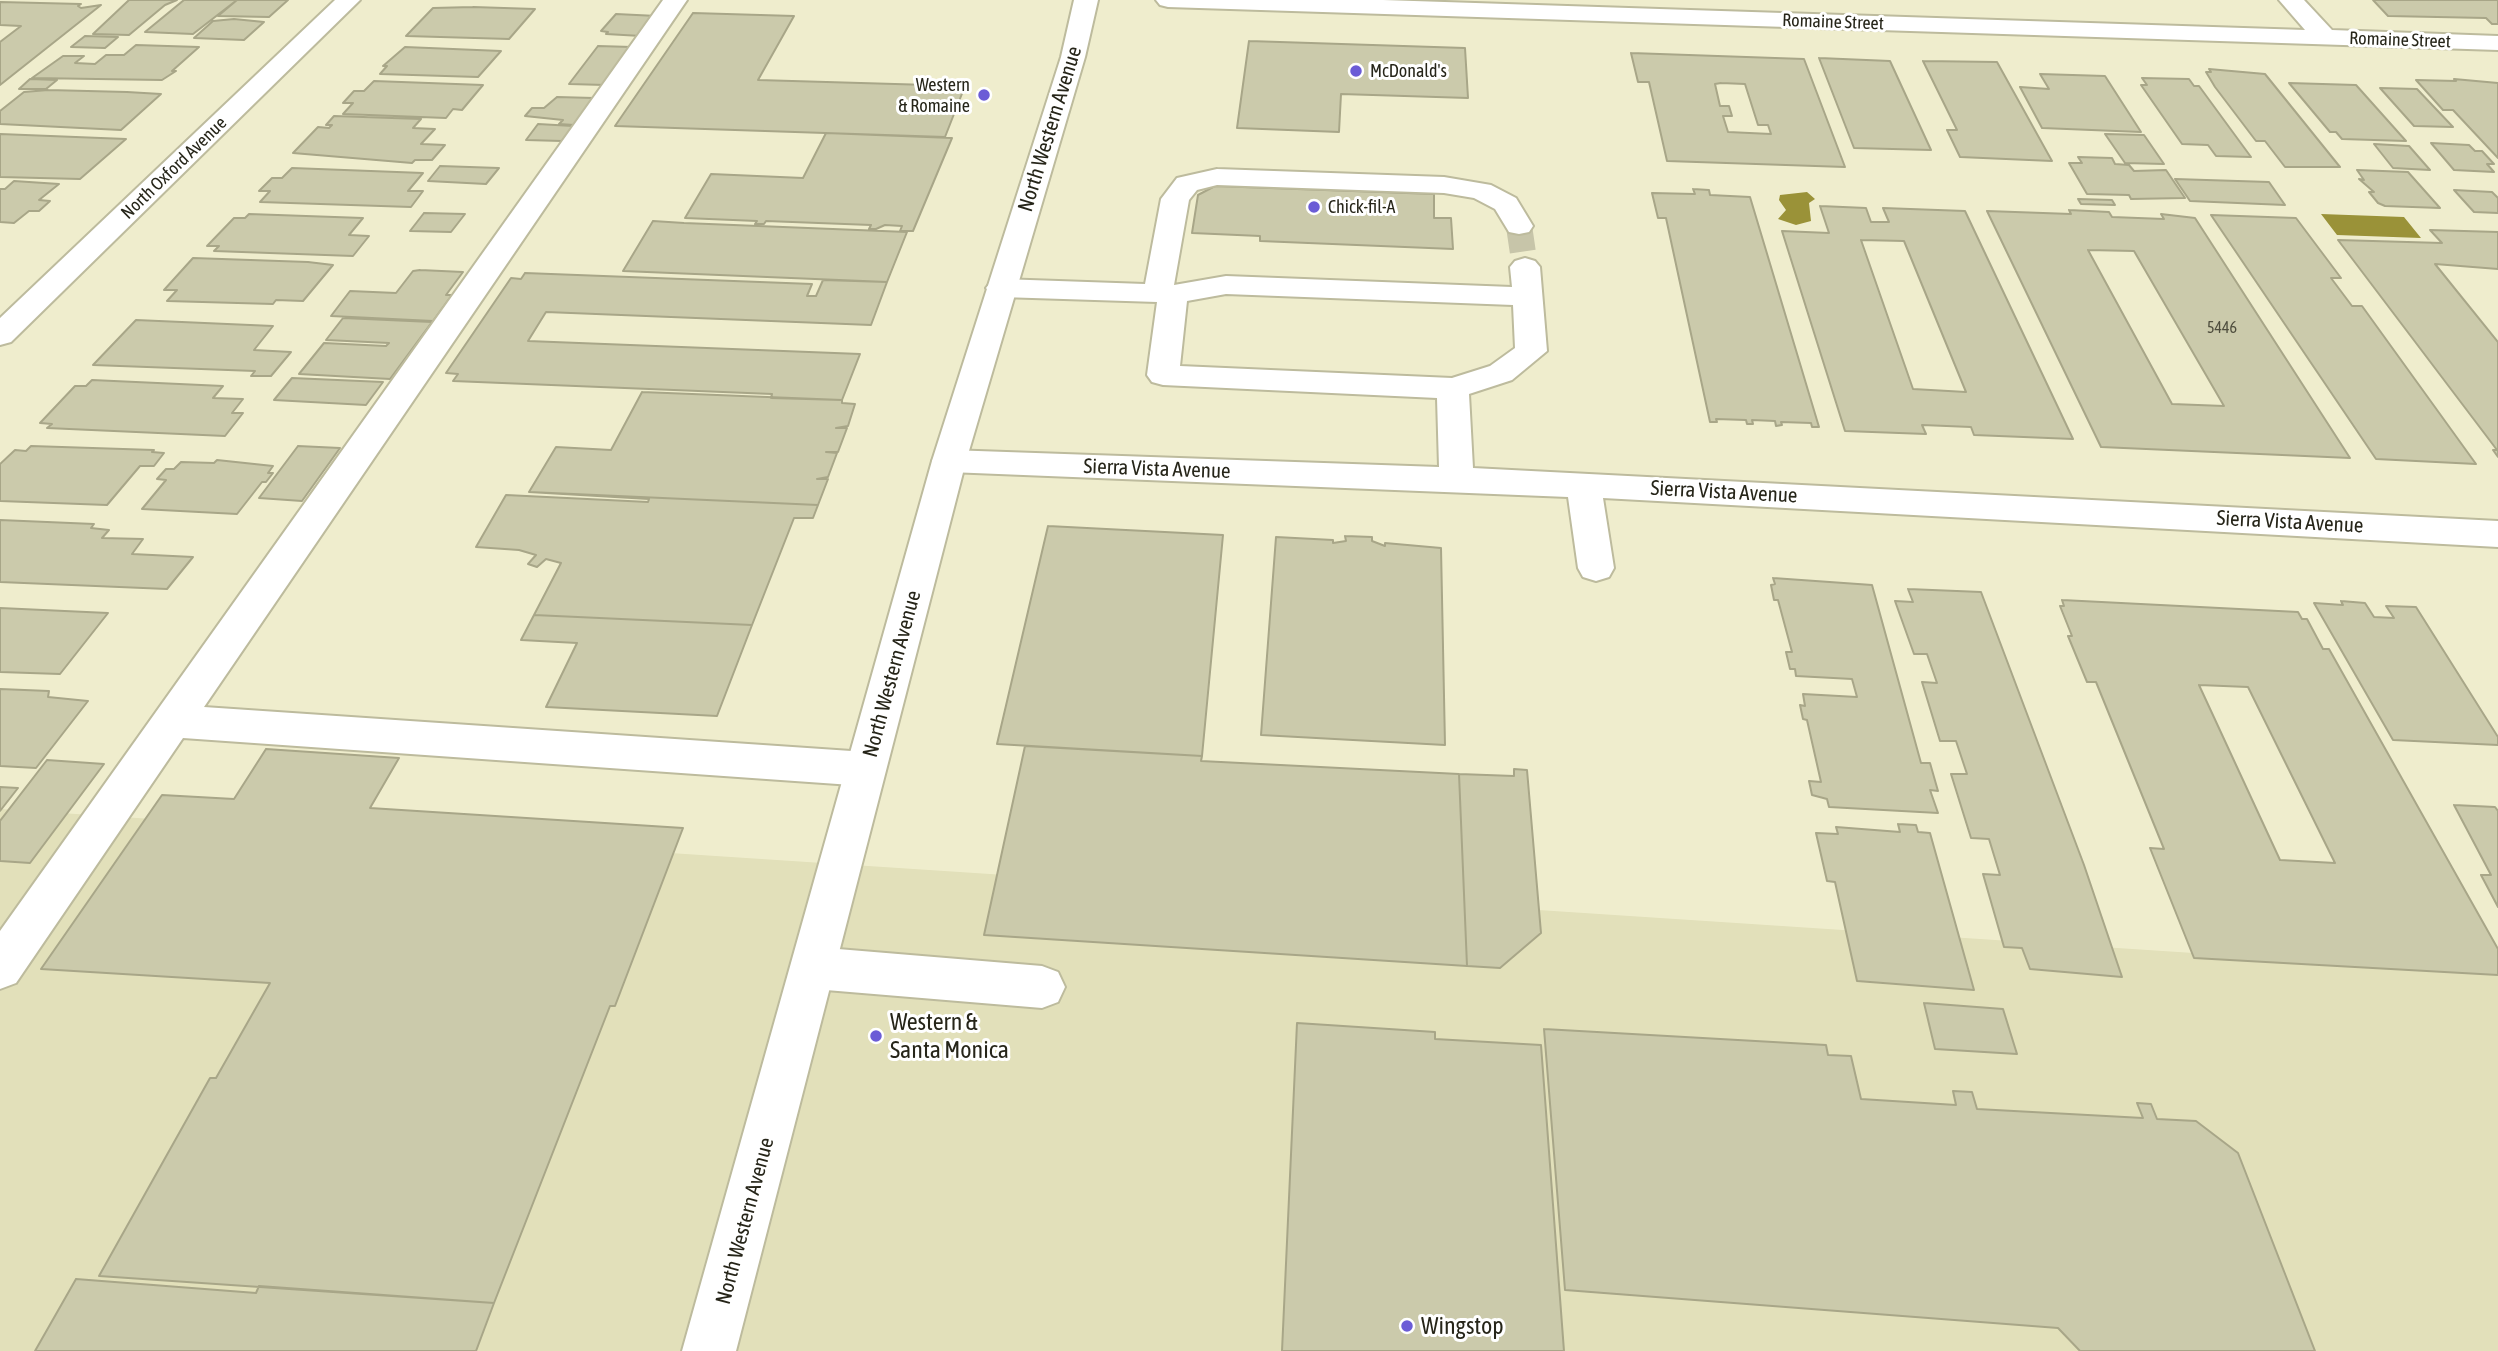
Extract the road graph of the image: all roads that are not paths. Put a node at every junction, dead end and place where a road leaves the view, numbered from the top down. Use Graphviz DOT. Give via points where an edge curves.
graph roads {
  1 [pos="348,0"];
  2 [pos="675,0"];
  3 [pos="1086,0"];
  4 [pos="1168,0"];
  5 [pos="2291,0"];
  6 [pos="2325,37"];
  7 [pos="2498,43"];
  8 [pos="1519,226"];
  9 [pos="1001,288"];
  10 [pos="1165,293"];
  11 [pos="0,335"];
  12 [pos="1452,388"];
  13 [pos="948,461"];
  14 [pos="1456,479"];
  15 [pos="1584,485"];
  16 [pos="2498,534"];
  17 [pos="1596,568"];
  18 [pos="172,721"];
  19 [pos="866,769"];
  20 [pos="0,968"];
  21 [pos="814,968"];
  22 [pos="1042,987"];
  23 [pos="709,1351"];
  1 -- 11 [label="street, North Oxford Avenue"];
  2 -- 18 [label="street"];
  3 -- 9 [label="street, North Western Avenue" via="1073,57"];
  4 -- 6 [label="street, Romaine Street"];
  5 -- 6 [label="street"];
  6 -- 7 [label="street, Romaine Street"];
  8 -- 10 [label="street" via="1506,204 1481,191 1217,177 1187,184 1174,199"];
  9 -- 10 [label="street"];
  9 -- 13 [label="street, North Western Avenue"];
  10 -- 12 [label="street" via="1163,375"];
  10 -- 12 [label="street" via="1226,285 1527,282 1531,351 1501,373"];
  12 -- 14 [label="street"];
  13 -- 14 [label="street, Sierra Vista Avenue"];
  13 -- 19 [label="street, North Western Avenue"];
  14 -- 15 [label="street, Sierra Vista Avenue"];
  15 -- 16 [label="street, Sierra Vista Avenue"];
  15 -- 17 [label="street"];
  18 -- 19 [label="street"];
  18 -- 20 [label="street"];
  19 -- 21 [label="street, North Western Avenue"];
  21 -- 22 [label="street"];
  21 -- 23 [label="street, North Western Avenue"];
}
